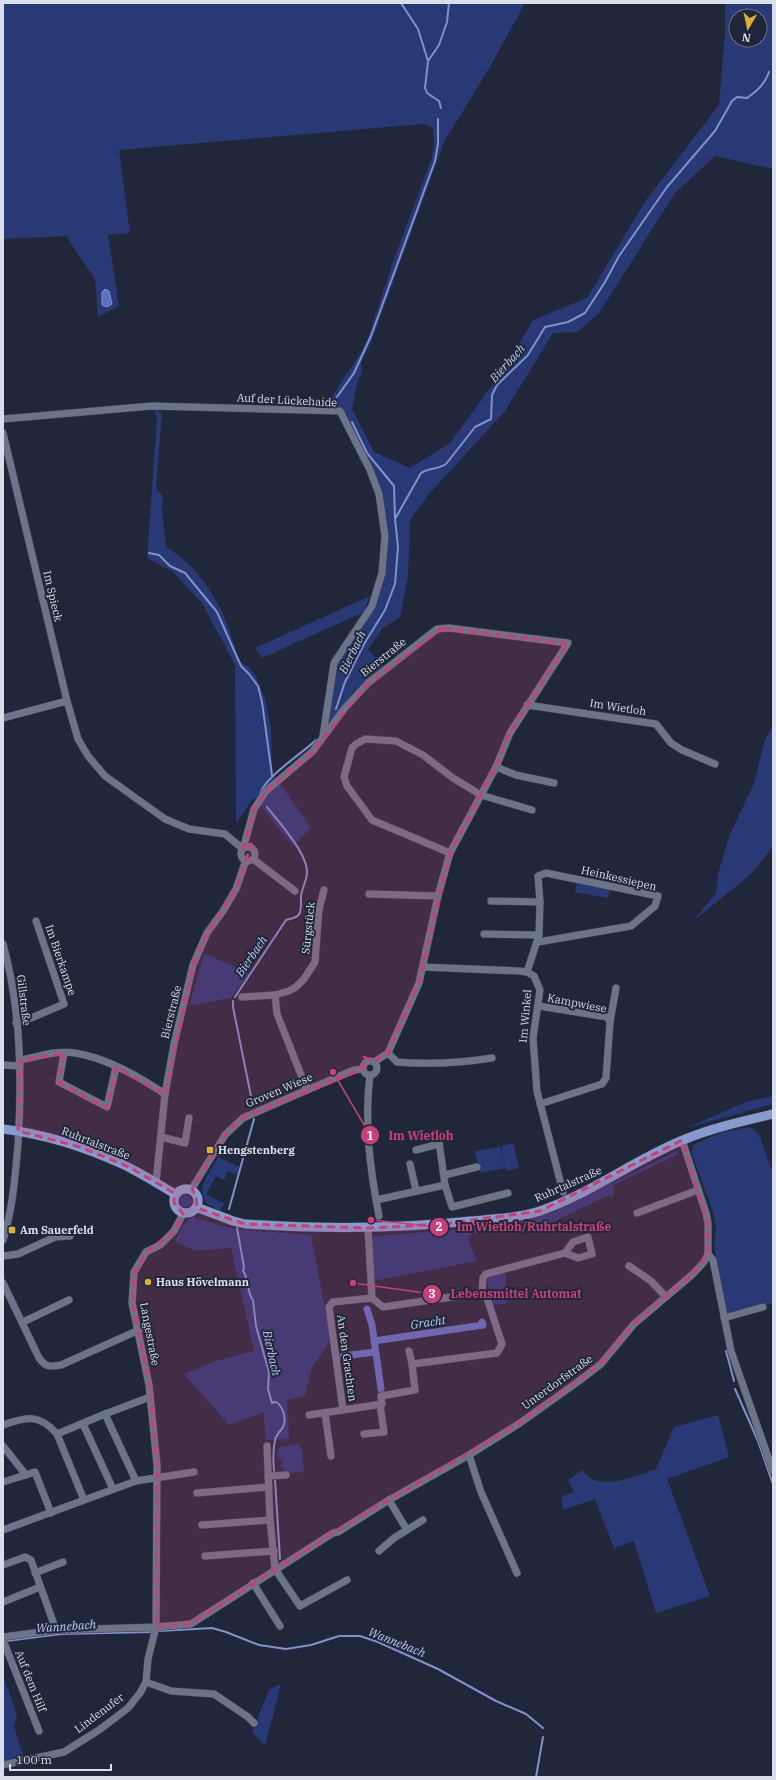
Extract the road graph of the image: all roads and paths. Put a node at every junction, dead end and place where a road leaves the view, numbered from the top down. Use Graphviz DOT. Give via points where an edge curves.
graph roads {
  1 [pos="3,419"];
  2 [pos="3,433"];
  3 [pos="66,701"];
  4 [pos="527,705"];
  5 [pos="3,718"];
  6 [pos="322,738"];
  7 [pos="715,764"];
  8 [pos="496,767"];
  9 [pos="554,784"];
  10 [pos="480,795"];
  11 [pos="532,810"];
  12 [pos="244,849"];
  13 [pos="450,853"];
  14 [pos="249,859"];
  15 [pos="324,890"];
  16 [pos="295,891"];
  17 [pos="369,894"];
  18 [pos="438,896"];
  19 [pos="491,901"];
  20 [pos="540,902"];
  21 [pos="36,921"];
  22 [pos="484,934"];
  23 [pos="539,939"];
  24 [pos="3,944"];
  25 [pos="423,966"];
  26 [pos="527,972"];
  27 [pos="616,988"];
  28 [pos="275,995"];
  29 [pos="242,997"];
  30 [pos="538,1006"];
  31 [pos="610,1022"];
  32 [pos="16,1023"];
  33 [pos="64,1053"];
  34 [pos="388,1053"];
  35 [pos="492,1058"];
  36 [pos="374,1062"];
  37 [pos="20,1063"];
  38 [pos="3,1065"];
  39 [pos="116,1067"];
  40 [pos="363,1069"];
  41 [pos="370,1075"];
  42 [pos="307,1090"];
  43 [pos="165,1094"];
  44 [pos="540,1104"];
  45 [pos="773,1114"];
  46 [pos="189,1118"];
  47 [pos="3,1129"];
  48 [pos="18,1131"];
  49 [pos="438,1134"];
  50 [pos="161,1137"];
  51 [pos="682,1140"];
  52 [pos="439,1144"];
  53 [pos="416,1150"];
  54 [pos="410,1164"];
  55 [pos="477,1167"];
  56 [pos="445,1175"];
  57 [pos="156,1182"];
  58 [pos="445,1185"];
  59 [pos="191,1190"];
  60 [pos="416,1190"];
  61 [pos="698,1190"];
  62 [pos="564,1192"];
  63 [pos="508,1193"];
  64 [pos="176,1194"];
  65 [pos="376,1200"];
  66 [pos="196,1207"];
  67 [pos="184,1212"];
  68 [pos="637,1213"];
  69 [pos="379,1216"];
  70 [pos="368,1228"];
  71 [pos="70,1236"];
  72 [pos="3,1237"];
  73 [pos="565,1253"];
  74 [pos="708,1254"];
  75 [pos="3,1256"];
  76 [pos="629,1266"];
  77 [pos="3,1283"];
  78 [pos="482,1294"];
  79 [pos="666,1297"];
  80 [pos="372,1298"];
  81 [pos="69,1300"];
  82 [pos="763,1307"];
  83 [pos="724,1318"];
  84 [pos="23,1322"];
  85 [pos="139,1330"];
  86 [pos="409,1351"];
  87 [pos="412,1364"];
  88 [pos="150,1397"];
  89 [pos="380,1405"];
  90 [pos="344,1410"];
  91 [pos="325,1413"];
  92 [pos="105,1414"];
  93 [pos="310,1415"];
  94 [pos="83,1424"];
  95 [pos="3,1425"];
  96 [pos="57,1434"];
  97 [pos="364,1434"];
  98 [pos="3,1446"];
  99 [pos="267,1446"];
  100 [pos="469,1455"];
  101 [pos="331,1456"];
  102 [pos="773,1471"];
  103 [pos="194,1472"];
  104 [pos="26,1475"];
  105 [pos="282,1475"];
  106 [pos="270,1476"];
  107 [pos="157,1479"];
  108 [pos="136,1481"];
  109 [pos="3,1482"];
  110 [pos="269,1487"];
  111 [pos="113,1489"];
  112 [pos="197,1493"];
  113 [pos="84,1500"];
  114 [pos="389,1500"];
  115 [pos="50,1513"];
  116 [pos="270,1520"];
  117 [pos="423,1520"];
  118 [pos="202,1525"];
  119 [pos="3,1530"];
  120 [pos="406,1530"];
  121 [pos="274,1551"];
  122 [pos="379,1551"];
  123 [pos="205,1556"];
  124 [pos="63,1562"];
  125 [pos="3,1565"];
  126 [pos="275,1569"];
  127 [pos="35,1573"];
  128 [pos="517,1573"];
  129 [pos="347,1580"];
  130 [pos="253,1584"];
  131 [pos="40,1588"];
  132 [pos="3,1602"];
  133 [pos="280,1626"];
  134 [pos="156,1627"];
  135 [pos="56,1630"];
  136 [pos="4,1641"];
  137 [pos="146,1682"];
  138 [pos="254,1723"];
  139 [pos="39,1731"];
  140 [pos="3,1765"];
  1 -- 6 [label="street, Auf der Lückehaide" via="152,406 340,411 372,476 378,494 385,536 382,573 372,606 334,663"];
  2 -- 3 [label="street, Im Spieck"];
  3 -- 5 [label="street"];
  3 -- 12 [label="street, Im Spieck" via="78,739 91,761 105,776 165,819 189,829 224,834"];
  4 -- 6 [label="street, Bierstraße" via="568,643 449,628 437,629 368,683"];
  4 -- 7 [label="street, Im Wietloh" via="656,724 671,743"];
  4 -- 8 [label="street" via="510,733"];
  6 -- 12 [label="street, Bierstraße" via="314,751 266,791 254,809"];
  8 -- 9 [label="street" via="516,775"];
  8 -- 10 [label="street"];
  10 -- 11 [label="street"];
  10 -- 13 [label="street"];
  10 -- 13 [label="street" via="423,755 396,741 365,739 352,748 344,777 347,786 372,820"];
  12 -- 14 [label="street" via="242,855"];
  12 -- 14 [label="street" via="253,849 255,854"];
  13 -- 18 [label="street"];
  14 -- 16 [label="street"];
  14 -- 43 [label="street, Bierstraße" via="236,889 207,933 193,965"];
  15 -- 28 [label="street, Sürgstück" via="319,909 315,962 296,987"];
  17 -- 18 [label="street"];
  18 -- 25 [label="street"];
  19 -- 20 [label="street"];
  20 -- 23 [label="street"];
  20 -- 23 [label="street, Heinkessiepen" via="538,876 546,873 658,896 655,906 631,926"];
  21 -- 32 [label="street, Im Bierkampe" via="64,1004"];
  22 -- 23 [label="street"];
  23 -- 26 [label="street"];
  24 -- 32 [label="street, Gillstraße" via="9,965"];
  25 -- 26 [label="street"];
  25 -- 34 [label="street" via="420,983"];
  26 -- 30 [label="street, Im Winkel" via="538,982"];
  27 -- 31 [label="street, Kampwiese"];
  28 -- 29 [label="street, Sürgstück"];
  28 -- 42 [label="street" via="276,1014"];
  30 -- 31 [label="street, Kampwiese" via="607,1017"];
  30 -- 44 [label="street, Im Winkel" via="533,1038 536,1091"];
  31 -- 44 [label="street, Kampwiese" via="606,1078 602,1084"];
  32 -- 37 [label="street, Gillstraße"];
  33 -- 37 [label="street"];
  33 -- 39 [label="street" via="74,1053"];
  33 -- 39 [label="street" via="59,1082 106,1107"];
  34 -- 35 [label="street" via="397,1062 424,1064"];
  34 -- 36 [label="street"];
  36 -- 40 [label="street, Groven Wiese" via="365,1062"];
  36 -- 41 [label="street" via="377,1065 376,1072"];
  37 -- 38 [label="street"];
  37 -- 48 [label="street, Gillstraße"];
  39 -- 43 [label="street" via="142,1079"];
  40 -- 41 [label="street"];
  40 -- 42 [label="street, Groven Wiese" via="354,1070"];
  41 -- 65 [label="street" via="367,1100 368,1145"];
  42 -- 59 [label="street, Groven Wiese" via="256,1111 236,1123 220,1143"];
  43 -- 50 [label="street, Bierstraße"];
  44 -- 62 [label="street, Im Winkel"];
  45 -- 51 [label="main road, Ruhrtalstraße" via="715,1128"];
  46 -- 50 [label="street" via="185,1143"];
  47 -- 48 [label="main road, Ruhrtalstraße"];
  48 -- 57 [label="main road, Ruhrtalstraße" via="80,1147 123,1164"];
  48 -- 72 [label="street, Gillstraße" via="14,1194"];
  49 -- 52 [label="street"];
  50 -- 57 [label="street, Bierstraße"];
  51 -- 61 [label="street"];
  51 -- 70 [label="main road, Ruhrtalstraße" via="540,1211 518,1216 443,1224"];
  52 -- 53 [label="street"];
  52 -- 56 [label="street"];
  54 -- 60 [label="street"];
  55 -- 56 [label="street"];
  56 -- 58 [label="street"];
  57 -- 64 [label="main road, Ruhrtalstraße"];
  58 -- 60 [label="street"];
  58 -- 63 [label="street" via="452,1207"];
  59 -- 64 [label="main road" via="180,1190"];
  59 -- 66 [label="main road" via="196,1196"];
  60 -- 65 [label="street"];
  61 -- 68 [label="street"];
  61 -- 74 [label="street" via="706,1213"];
  64 -- 67 [label="main road" via="174,1204 179,1211"];
  65 -- 69 [label="street"];
  66 -- 67 [label="main road" via="190,1212"];
  66 -- 70 [label="main road, Ruhrtalstraße" via="245,1224"];
  67 -- 85 [label="street, Langestraße" via="174,1231 160,1245 146,1252 134,1272 132,1302"];
  70 -- 80 [label="street"];
  71 -- 75 [label="street" via="55,1237 18,1254"];
  73 -- 78 [label="street" via="486,1274 483,1278"];
  74 -- 79 [label="street, Unterdorfstraße" via="694,1274"];
  74 -- 83 [label="street" via="713,1260"];
  76 -- 79 [label="street" via="651,1281"];
  77 -- 84 [label="street"];
  78 -- 80 [label="street" via="383,1307"];
  78 -- 87 [label="street" via="487,1298 502,1344 497,1353"];
  79 -- 100 [label="street, Unterdorfstraße" via="634,1324 601,1364 590,1373 520,1423"];
  80 -- 90 [label="street, An den Grachten" via="333,1302 329,1307"];
  81 -- 84 [label="street"];
  82 -- 83 [label="street"];
  83 -- 102 [label="street" via="742,1385"];
  84 -- 85 [label="street" via="39,1358 43,1364 52,1367"];
  85 -- 88 [label="street, Langestraße"];
  86 -- 87 [label="street"];
  87 -- 89 [label="street" via="415,1390 381,1396"];
  88 -- 92 [label="street"];
  88 -- 107 [label="street, Langestraße"];
  89 -- 90 [label="street, An den Grachten"];
  89 -- 97 [label="street" via="384,1432"];
  90 -- 91 [label="street, An den Grachten"];
  91 -- 93 [label="street, An den Grachten"];
  91 -- 101 [label="street"];
  92 -- 94 [label="street"];
  92 -- 108 [label="street"];
  94 -- 96 [label="street"];
  94 -- 111 [label="street"];
  95 -- 96 [label="street" via="34,1418 51,1427"];
  96 -- 113 [label="street"];
  98 -- 104 [label="street"];
  99 -- 106 [label="street"];
  100 -- 114 [label="street, Unterdorfstraße"];
  100 -- 128 [label="street" via="480,1492"];
  103 -- 107 [label="street"];
  104 -- 109 [label="street"];
  104 -- 115 [label="street" via="35,1472"];
  105 -- 106 [label="street"];
  106 -- 110 [label="street"];
  107 -- 108 [label="street"];
  107 -- 134 [label="street, Langestraße"];
  108 -- 111 [label="street"];
  110 -- 112 [label="street"];
  110 -- 116 [label="street"];
  111 -- 113 [label="street"];
  113 -- 115 [label="street"];
  114 -- 120 [label="street"];
  114 -- 126 [label="street, Unterdorfstraße"];
  115 -- 119 [label="street"];
  116 -- 118 [label="street"];
  116 -- 121 [label="street"];
  117 -- 120 [label="street"];
  120 -- 122 [label="street"];
  121 -- 123 [label="street"];
  121 -- 126 [label="street"];
  124 -- 127 [label="street"];
  125 -- 127 [label="street" via="25,1556 31,1560"];
  126 -- 129 [label="street" via="300,1606"];
  126 -- 130 [label="street, Unterdorfstraße"];
  127 -- 131 [label="street"];
  130 -- 133 [label="street"];
  130 -- 134 [label="street, Unterdorfstraße" via="191,1624"];
  131 -- 132 [label="street"];
  131 -- 135 [label="street"];
  134 -- 135 [label="street, Auf dem Hilf"];
  134 -- 137 [label="street, Lindenufer" via="148,1658"];
  135 -- 136 [label="street, Auf dem Hilf"];
  136 -- 139 [label="street, Auf dem Hilf"];
  137 -- 138 [label="street" via="171,1691 214,1694"];
  137 -- 140 [label="street, Lindenufer" via="128,1708 64,1752"];
}
